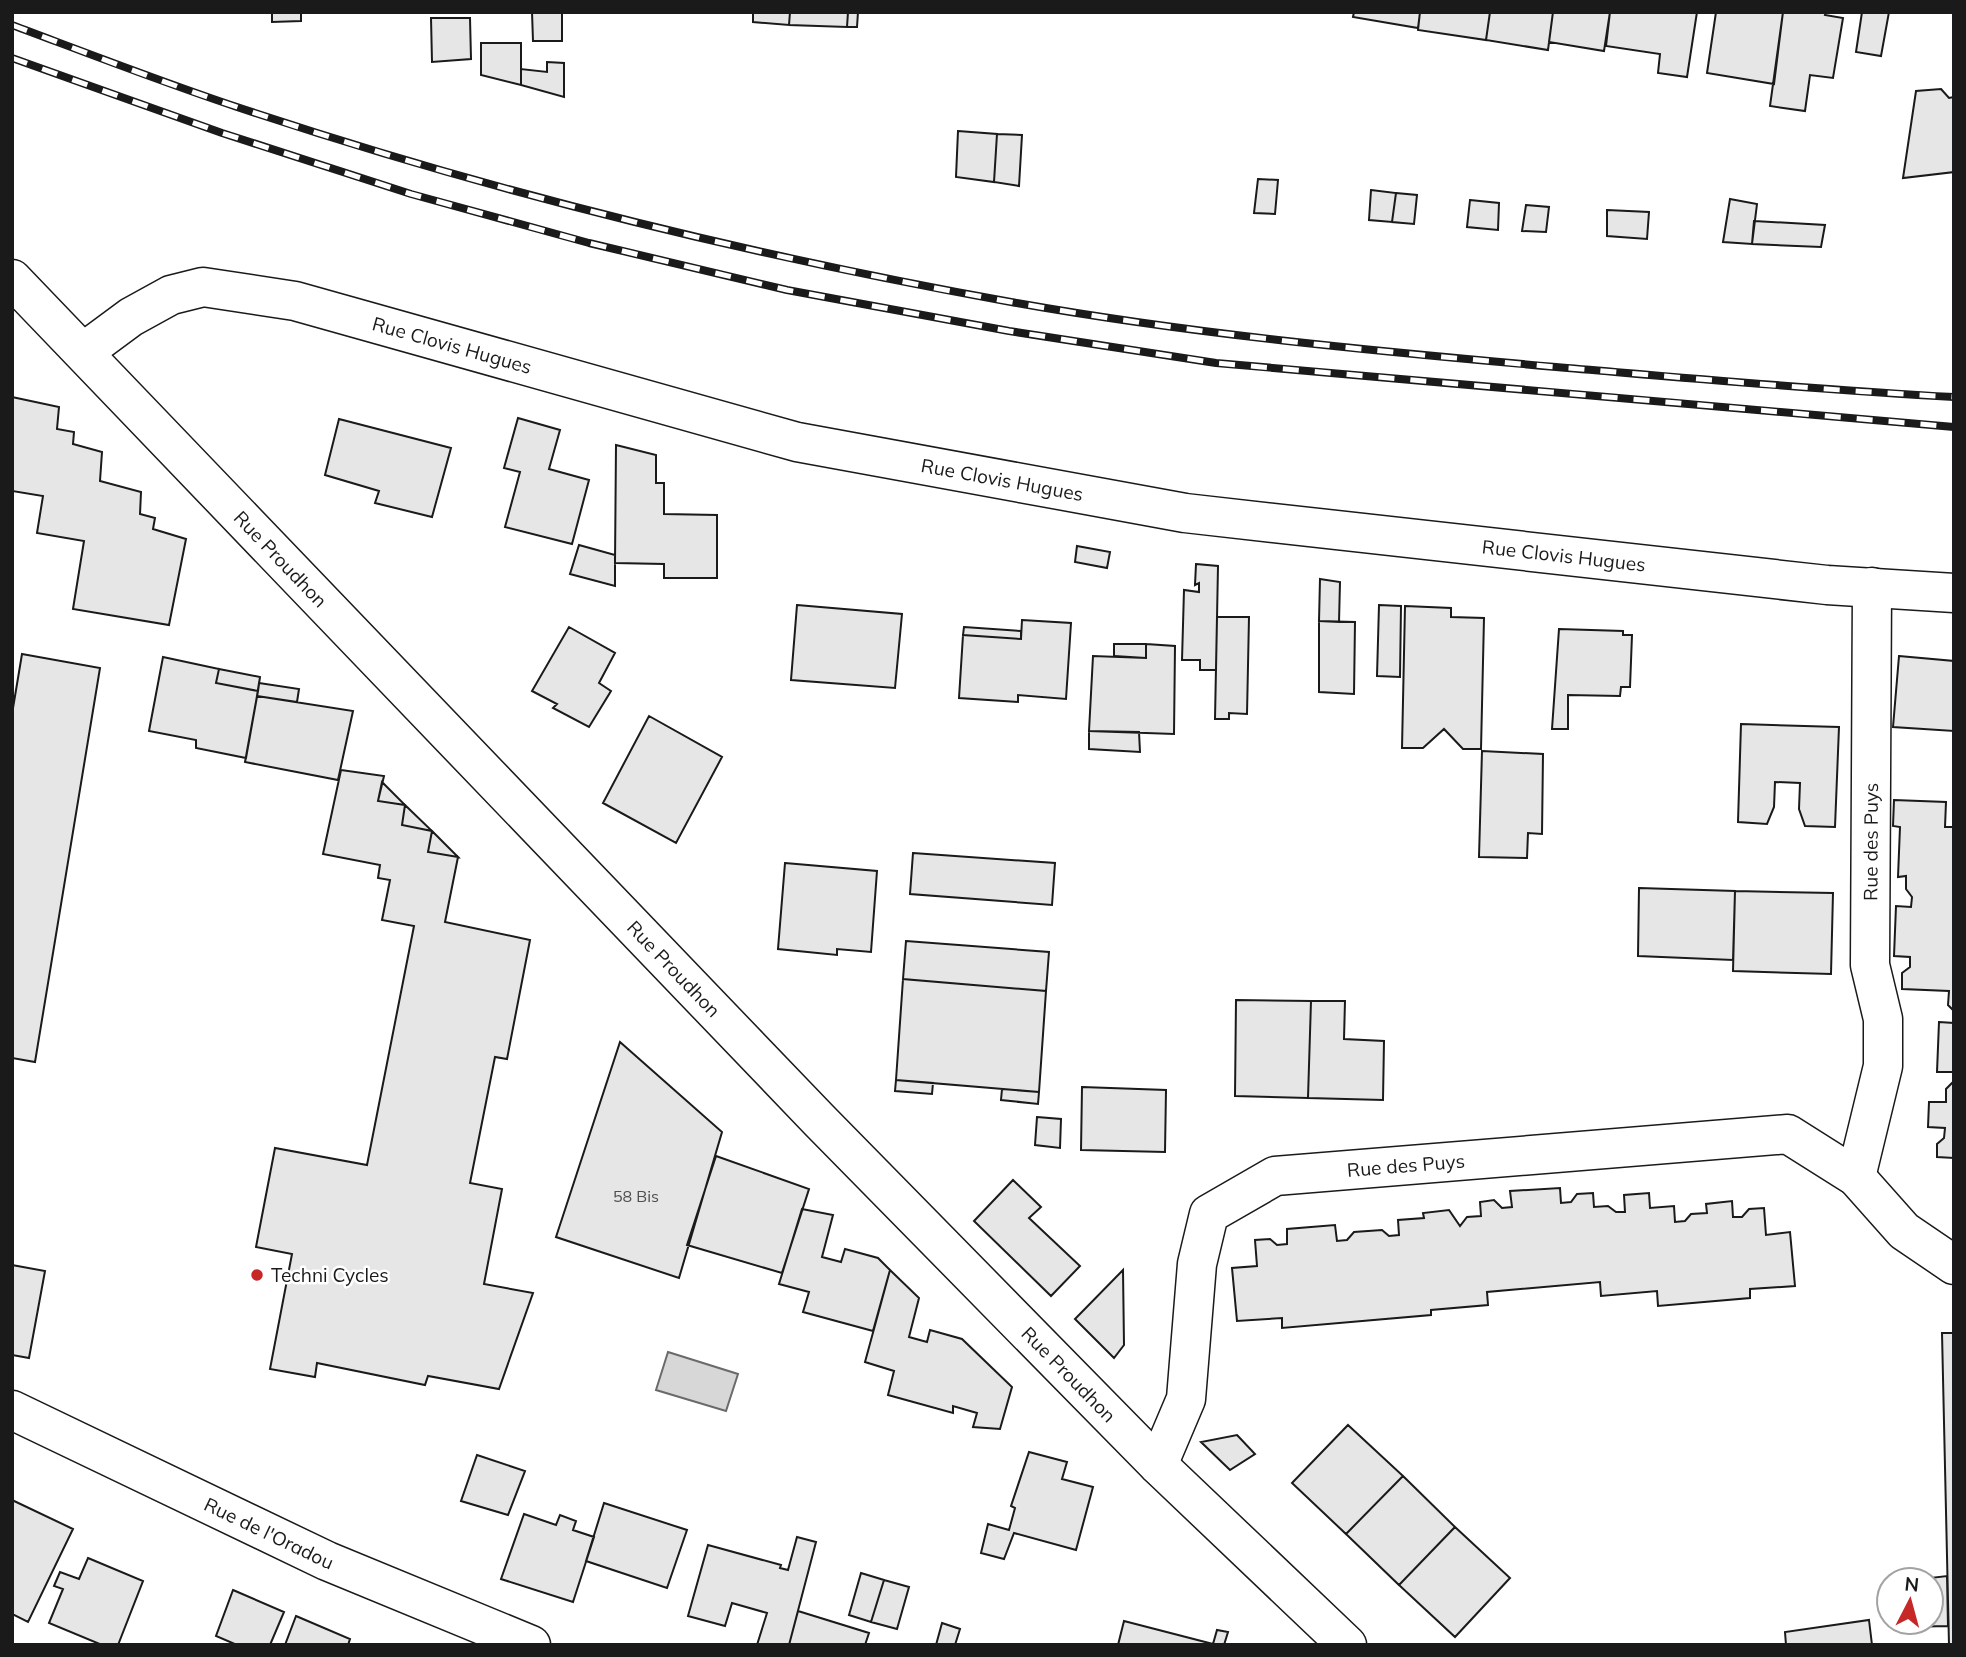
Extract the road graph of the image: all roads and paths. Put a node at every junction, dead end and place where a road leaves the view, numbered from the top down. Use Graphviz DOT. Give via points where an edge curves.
graph roads {
  1 [pos="12,279"];
  2 [pos="85,351"];
  3 [pos="1872,587"];
  4 [pos="1954,593"];
  5 [pos="1856,1177"];
  6 [pos="1954,1265"];
  7 [pos="12,1410"];
  8 [pos="1158,1465"];
  9 [pos="531,1645"];
  10 [pos="1347,1645"];
  1 -- 2 [label="street, Rue Proudhon"];
  2 -- 3 [label="street, Rue Clovis Hugues" via="171,295 203,287 295,301 797,442 1185,513"];
  2 -- 8 [label="street, Rue Proudhon" via="809,1110"];
  3 -- 4 [label="street, Rue Clovis Hugues"];
  3 -- 5 [label="street, Rue des Puys" via="1871,965 1883,1019 1883,1066"];
  5 -- 6 [label="street, Rue des Puys" via="1904,1231"];
  5 -- 8 [label="street, Rue des Puys" via="1788,1134 1275,1176 1209,1214 1197,1264 1186,1399"];
  7 -- 9 [label="street, Rue de l'Oradou" via="327,1561"];
  8 -- 10 [label="street, Rue Proudhon"];
}
